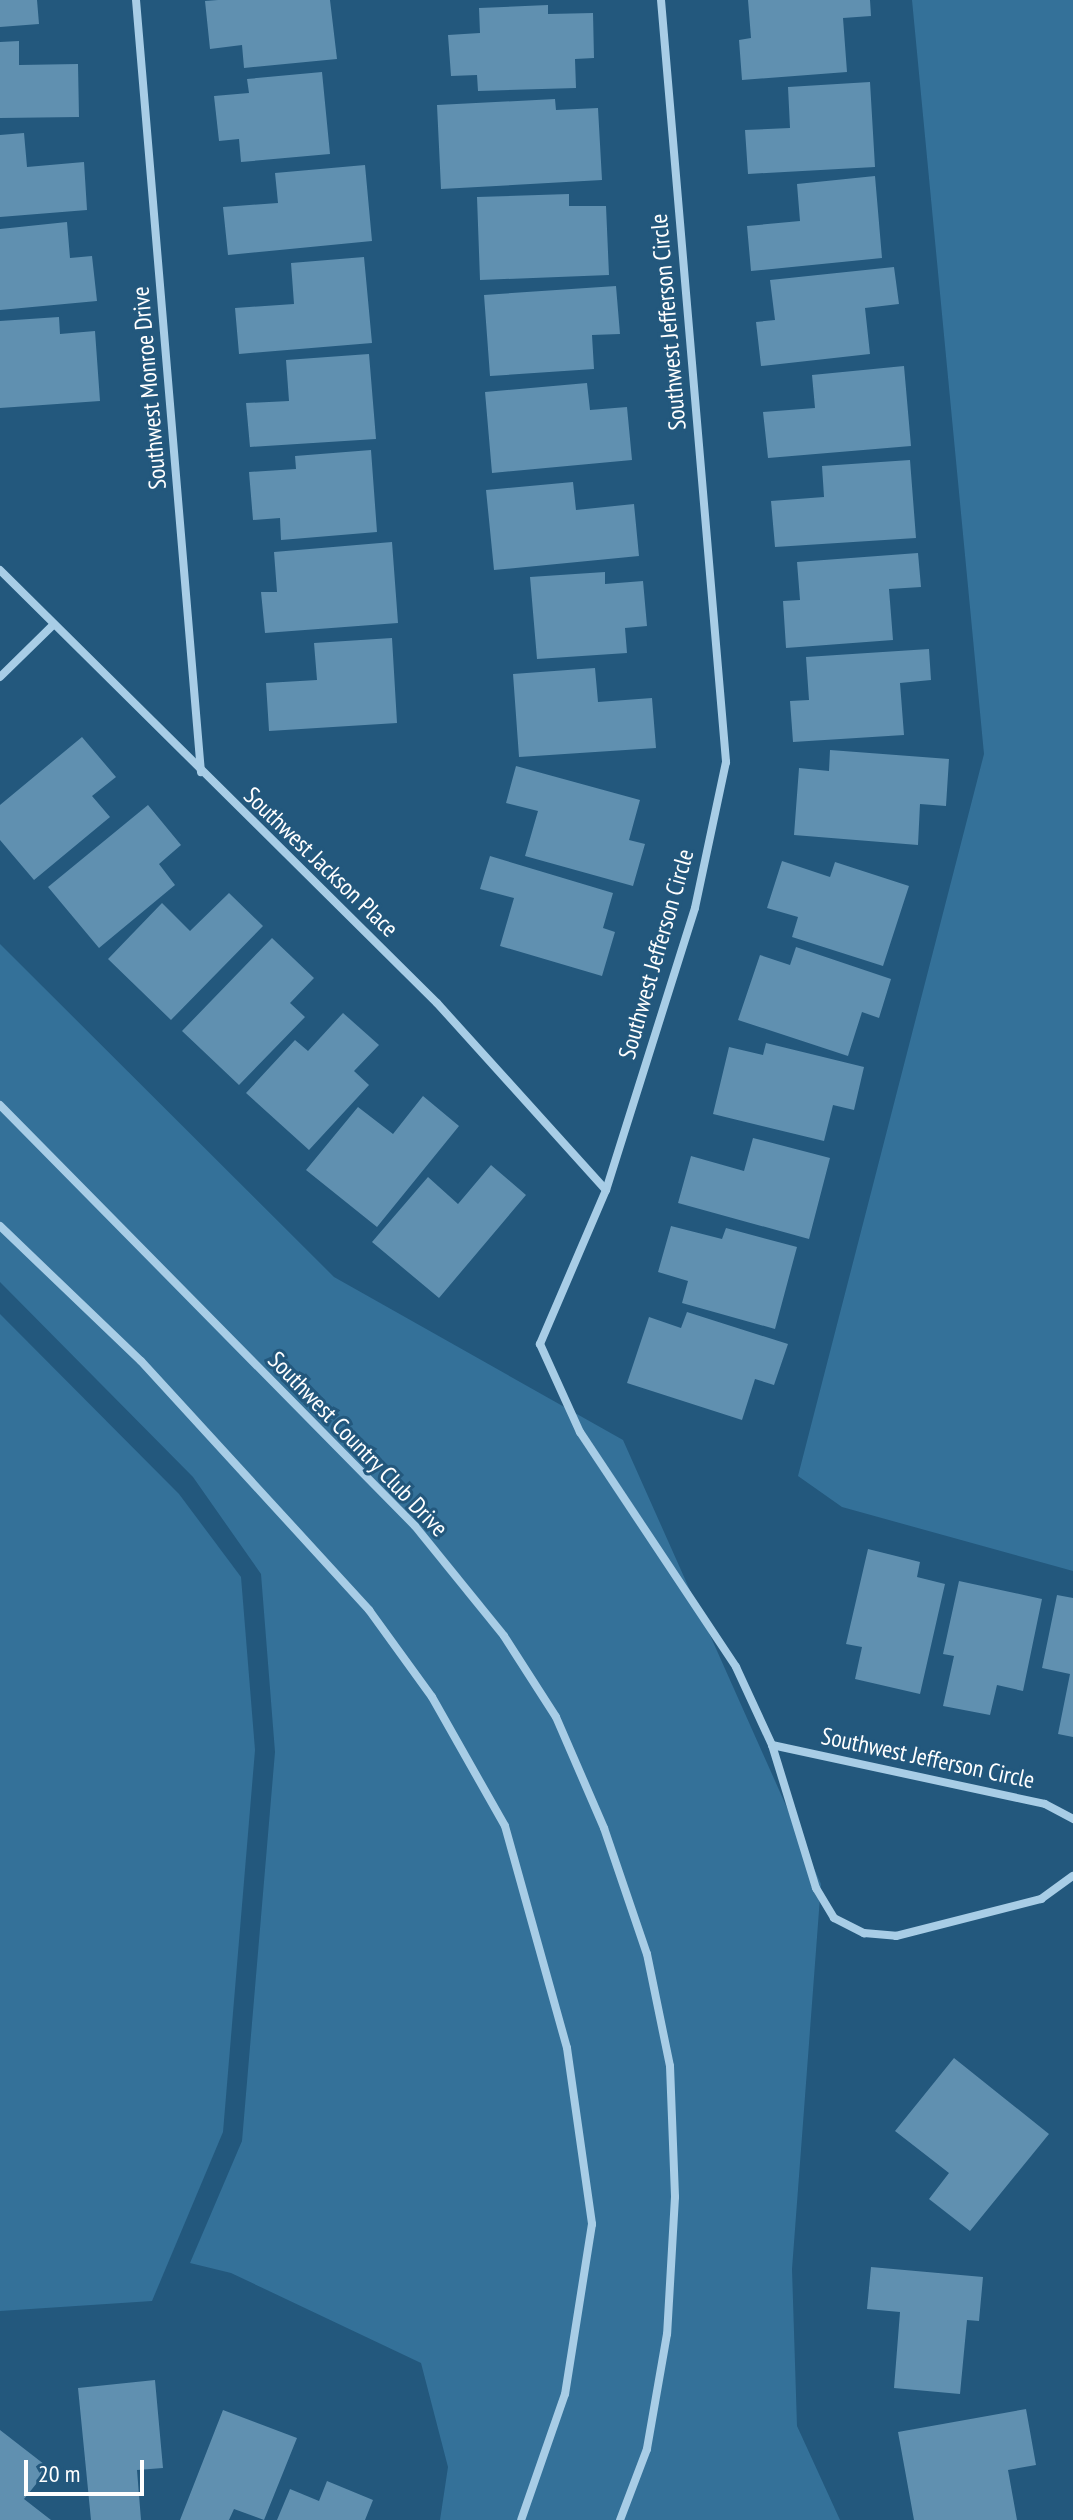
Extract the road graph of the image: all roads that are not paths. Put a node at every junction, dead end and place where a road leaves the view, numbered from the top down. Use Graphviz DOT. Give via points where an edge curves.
graph roads {
  1 [pos="136,0"];
  2 [pos="661,0"];
  3 [pos="2,577"];
  4 [pos="52,626"];
  5 [pos="0,677"];
  6 [pos="202,773"];
  7 [pos="0,1105"];
  8 [pos="606,1190"];
  9 [pos="0,1226"];
  10 [pos="772,1745"];
  11 [pos="1073,1819"];
  12 [pos="1073,1876"];
  13 [pos="521,2520"];
  14 [pos="620,2520"];
  1 -- 6 [label="street, Southwest Monroe Drive"];
  2 -- 8 [label="street, Southwest Jefferson Circle" via="726,762 695,908"];
  3 -- 4 [label="street, Southwest Jackson Place"];
  4 -- 5 [label="street"];
  4 -- 6 [label="street, Southwest Jackson Place"];
  6 -- 8 [label="street, Southwest Jackson Place" via="437,1003"];
  7 -- 14 [label="street, Southwest Country Club Drive" via="415,1526 504,1636 556,1717 604,1828 647,1954 670,2066 675,2197 667,2334 647,2449"];
  8 -- 10 [label="street, Southwest Jefferson Circle" via="540,1344 580,1432 736,1667"];
  9 -- 13 [label="street" via="141,1361 369,1610 432,1697 505,1826 567,2048 592,2224 565,2394"];
  10 -- 11 [label="street, Southwest Jefferson Circle" via="1045,1804"];
  10 -- 12 [label="street, Southwest Jefferson Circle" via="816,1888 834,1918 864,1933 896,1936 1041,1899"];
}
